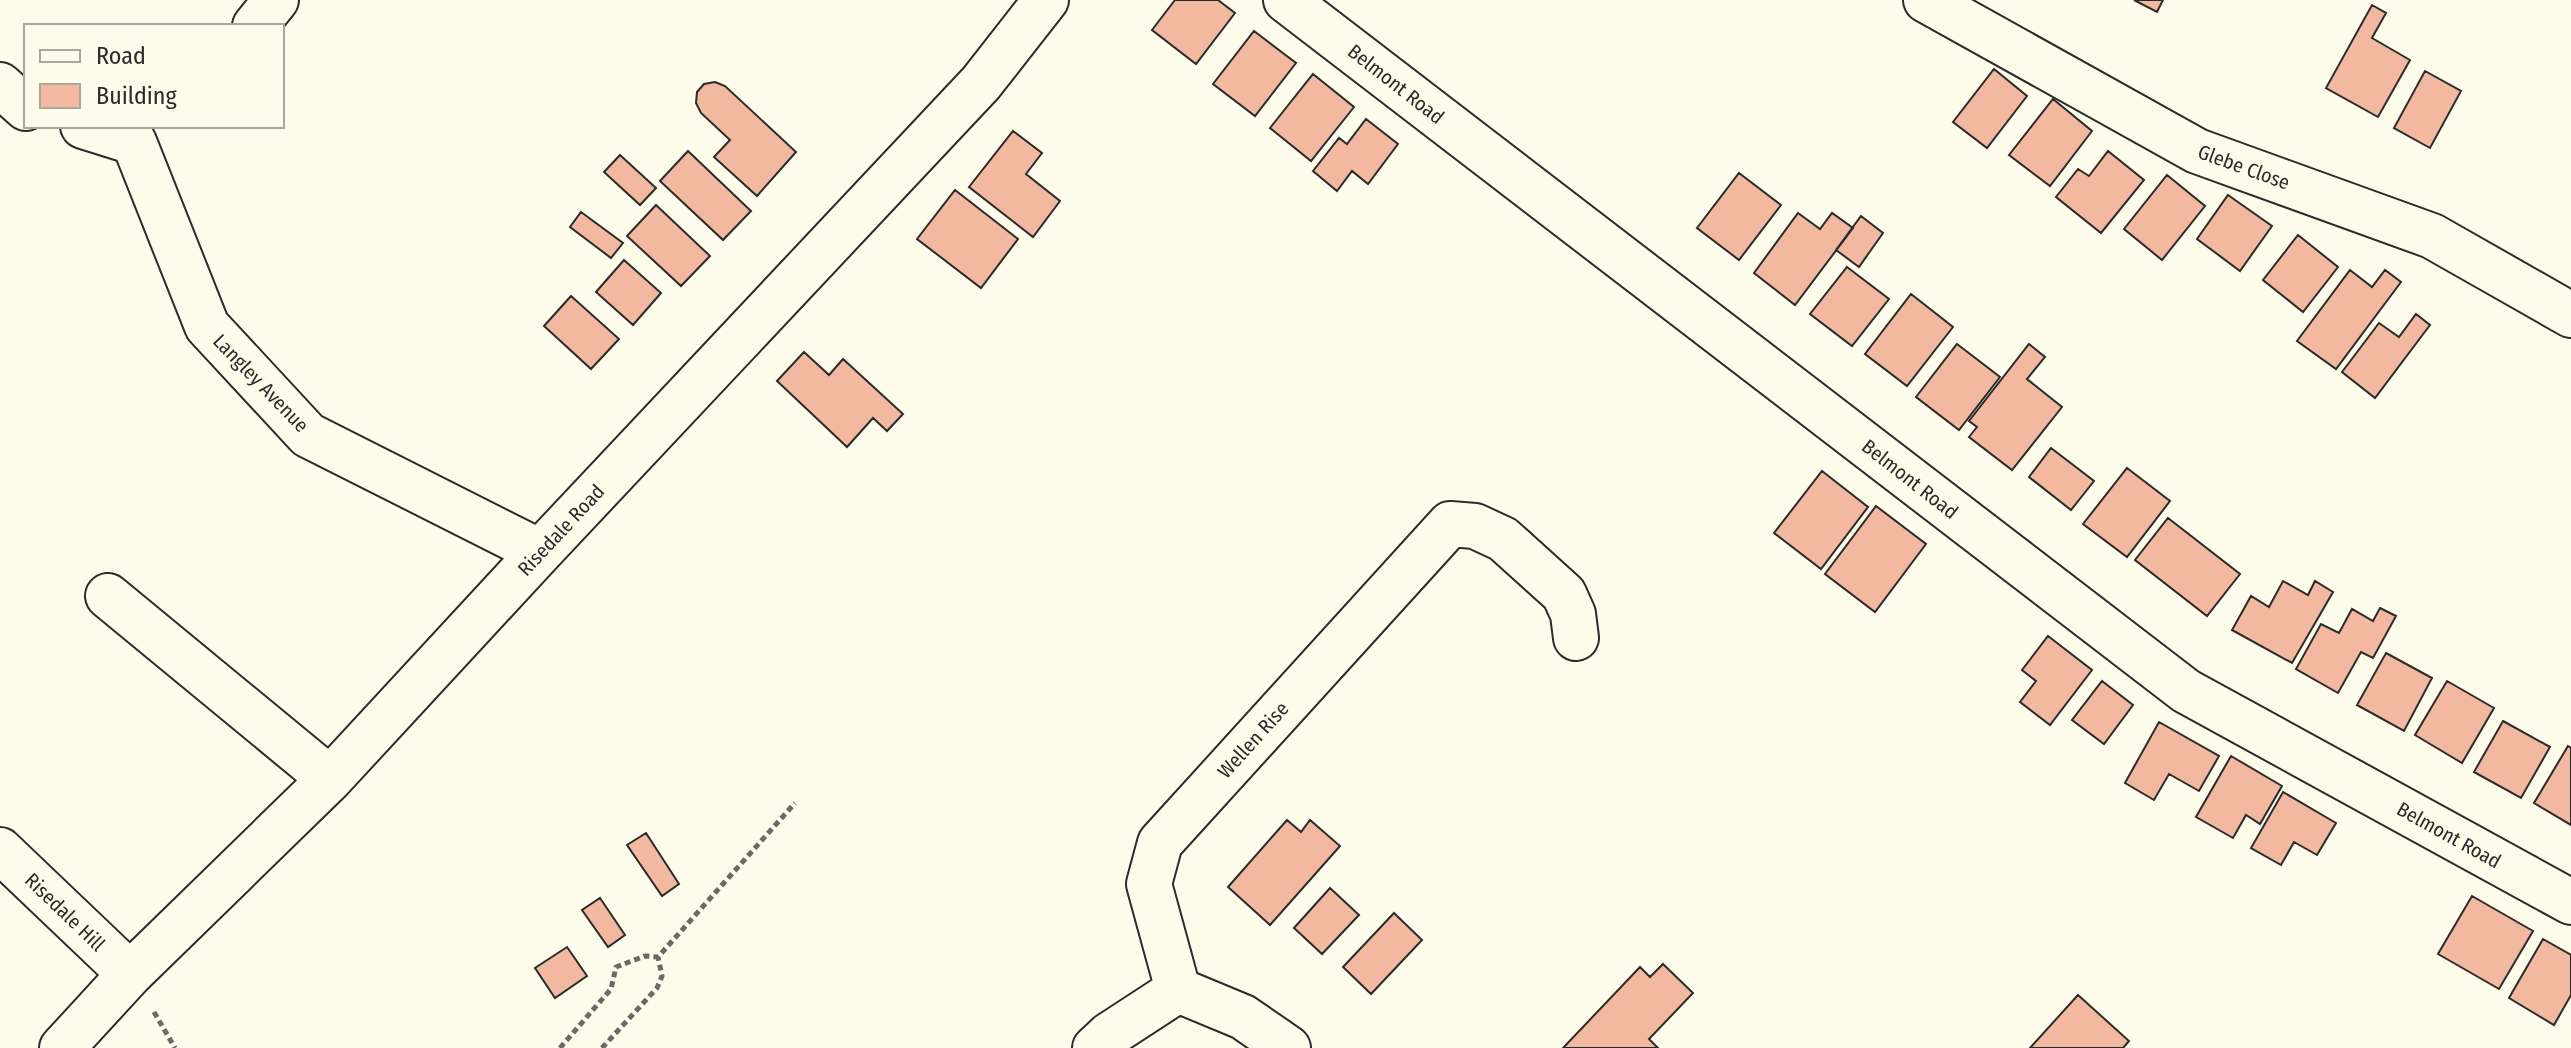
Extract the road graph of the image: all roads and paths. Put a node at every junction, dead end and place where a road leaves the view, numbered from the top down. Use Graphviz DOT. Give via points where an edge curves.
graph roads {
  1 [pos="276,0"];
  2 [pos="1046,0"];
  3 [pos="1286,0"];
  4 [pos="1926,0"];
  5 [pos="257,24"];
  6 [pos="0,85"];
  7 [pos="24,106"];
  8 [pos="98,128"];
  9 [pos="144,134"];
  10 [pos="2571,315"];
  11 [pos="540,552"];
  12 [pos="108,596"];
  13 [pos="1576,638"];
  14 [pos="330,779"];
  15 [pos="795,803"];
  16 [pos="0,850"];
  17 [pos="2571,902"];
  18 [pos="658,957"];
  19 [pos="130,974"];
  20 [pos="1178,990"];
  21 [pos="62,1048"];
  22 [pos="560,1048"];
  23 [pos="602,1048"];
  24 [pos="1095,1048"];
  25 [pos="1288,1048"];
  1 -- 5 [label="street"];
  2 -- 11 [label="street, Risedale Road" via="981,83"];
  3 -- 17 [label="street, Belmont Road" via="2186,691"];
  4 -- 10 [label="street, Glebe Close" via="2197,151 2432,236"];
  6 -- 7 [label="street"];
  8 -- 9 [label="street, Langley Avenue"];
  9 -- 11 [label="street, Langley Avenue" via="207,326 308,435"];
  11 -- 14 [label="street, Risedale Road"];
  12 -- 14 [label="street"];
  13 -- 20 [label="street, Wellen Rise" via="1564,594 1503,539 1475,526 1450,524 1160,843 1149,884"];
  14 -- 19 [label="street, Risedale Road"];
  15 -- 18 [label="path"];
  16 -- 19 [label="street, Risedale Hill"];
  18 -- 22 [label="path" via="616,967 611,989"];
  18 -- 23 [label="path" via="662,976 657,988"];
  19 -- 21 [label="street, Risedale Road"];
  20 -- 24 [label="street"];
  20 -- 25 [label="street" via="1243,1017"];
}
